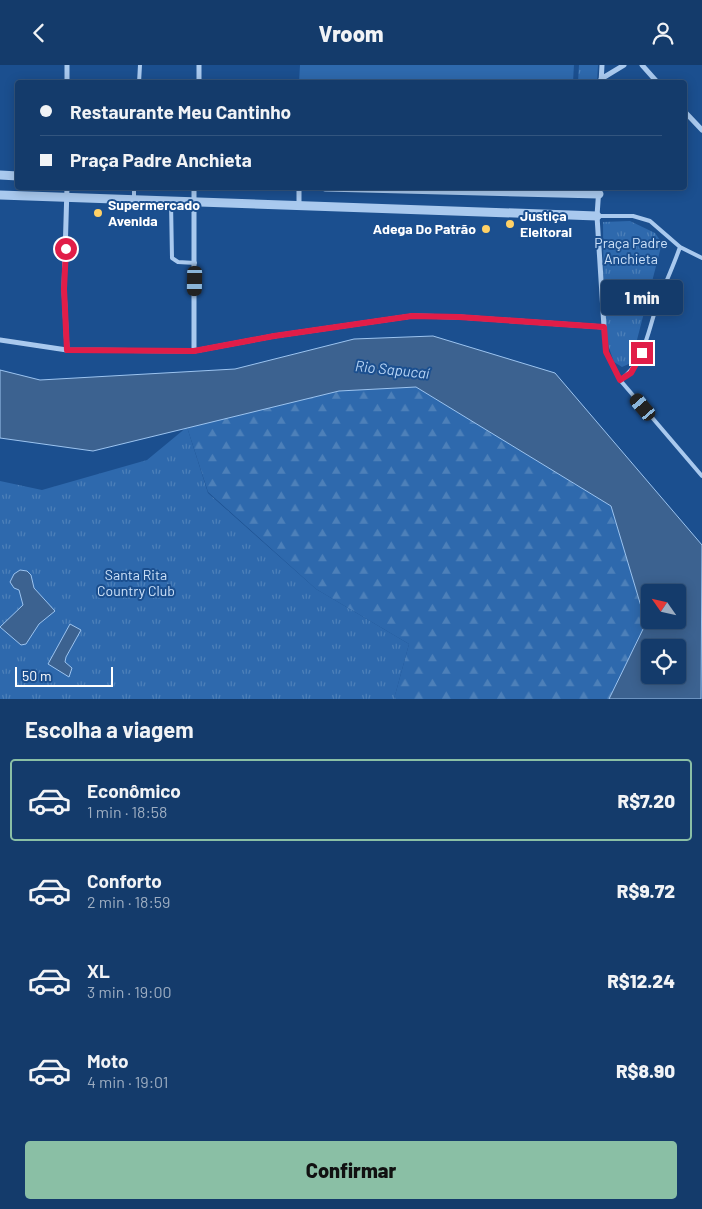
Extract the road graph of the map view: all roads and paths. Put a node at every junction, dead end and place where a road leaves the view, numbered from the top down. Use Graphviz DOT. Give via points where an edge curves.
graph roads {
  1 [pos="67,65"];
  2 [pos="140,65"];
  3 [pos="199,65"];
  4 [pos="602,65"];
  5 [pos="624,65"];
  6 [pos="642,65"];
  7 [pos="67,80"];
  8 [pos="139,80"];
  9 [pos="199,80"];
  10 [pos="601,80"];
  11 [pos="602,80"];
  12 [pos="655,80"];
  13 [pos="687,114"];
  14 [pos="702,130"];
  15 [pos="0,175"];
  16 [pos="15,176"];
  17 [pos="67,190"];
  18 [pos="134,190"];
  19 [pos="194,190"];
  20 [pos="299,190"];
  21 [pos="530,190"];
  22 [pos="599,191"];
  23 [pos="0,195"];
  24 [pos="66,197"];
  25 [pos="134,201"];
  26 [pos="171,202"];
  27 [pos="193,203"];
  28 [pos="299,207"];
  29 [pos="597,216"];
  30 [pos="680,247"];
  31 [pos="702,258"];
  32 [pos="195,263"];
  33 [pos="604,327"];
  34 [pos="0,340"];
  35 [pos="67,350"];
  36 [pos="194,351"];
  37 [pos="620,380"];
  38 [pos="702,475"];
  1 -- 7 [label="street"];
  2 -- 8 [label="lane"];
  3 -- 9 [label="street"];
  4 -- 10 [label="street"];
  5 -- 11 [label="street"];
  6 -- 12 [label="street"];
  13 -- 14 [label="street"];
  15 -- 16 [label="street"];
  17 -- 24 [label="street"];
  18 -- 25 [label="lane"];
  19 -- 27 [label="street"];
  20 -- 28 [label="street"];
  21 -- 22 [label="street"];
  22 -- 29 [label="street"];
  23 -- 24 [label="street"];
  24 -- 25 [label="street"];
  24 -- 35 [label="street" via="64,289"];
  25 -- 26 [label="street"];
  26 -- 27 [label="street"];
  26 -- 32 [label="lane" via="172,258 178,262"];
  27 -- 28 [label="street"];
  27 -- 32 [label="street"];
  28 -- 29 [label="street"];
  29 -- 30 [label="lane" via="633,216 650,221"];
  29 -- 33 [label="street"];
  30 -- 31 [label="lane"];
  30 -- 37 [label="lane" via="642,353 631,373"];
  32 -- 36 [label="street"];
  33 -- 36 [label="street" via="412,316"];
  33 -- 37 [label="lane" via="606,352"];
  34 -- 35 [label="street"];
  35 -- 36 [label="street"];
  37 -- 38 [label="lane"];
}
